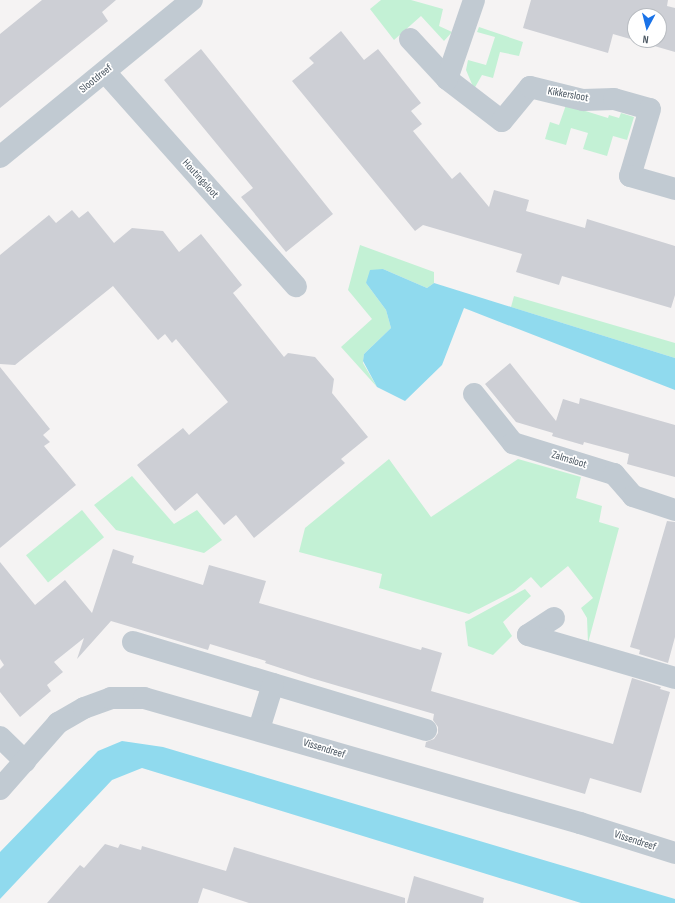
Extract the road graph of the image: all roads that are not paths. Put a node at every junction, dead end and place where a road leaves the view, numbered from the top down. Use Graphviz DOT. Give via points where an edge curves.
graph roads {
  1 [pos="192,0"];
  2 [pos="474,0"];
  3 [pos="410,39"];
  4 [pos="105,72"];
  5 [pos="447,79"];
  6 [pos="0,157"];
  7 [pos="675,189"];
  8 [pos="296,286"];
  9 [pos="474,394"];
  10 [pos="675,510"];
  11 [pos="554,618"];
  12 [pos="133,642"];
  13 [pos="675,678"];
  14 [pos="273,684"];
  15 [pos="259,729"];
  16 [pos="426,730"];
  17 [pos="0,737"];
  18 [pos="26,761"];
  19 [pos="0,789"];
  20 [pos="675,852"];
  1 -- 4 [label="street, Slootdreef"];
  2 -- 5 [label="street"];
  3 -- 5 [label="street, Kikkersloot"];
  4 -- 6 [label="street, Slootdreef"];
  4 -- 8 [label="street, Houtingsloot"];
  5 -- 7 [label="street, Kikkersloot" via="502,120 530,88 583,100 614,99 650,109 630,176"];
  9 -- 10 [label="street, Zalmsloot" via="513,443 614,474 632,496"];
  11 -- 13 [label="street" via="528,635"];
  12 -- 14 [label="street"];
  14 -- 15 [label="street"];
  14 -- 16 [label="street"];
  15 -- 18 [label="street, Vissendreef" via="144,698 111,698 84,708 58,723"];
  15 -- 20 [label="street, Vissendreef"];
  17 -- 18 [label="street"];
  18 -- 19 [label="street, Vissendreef"];
}
